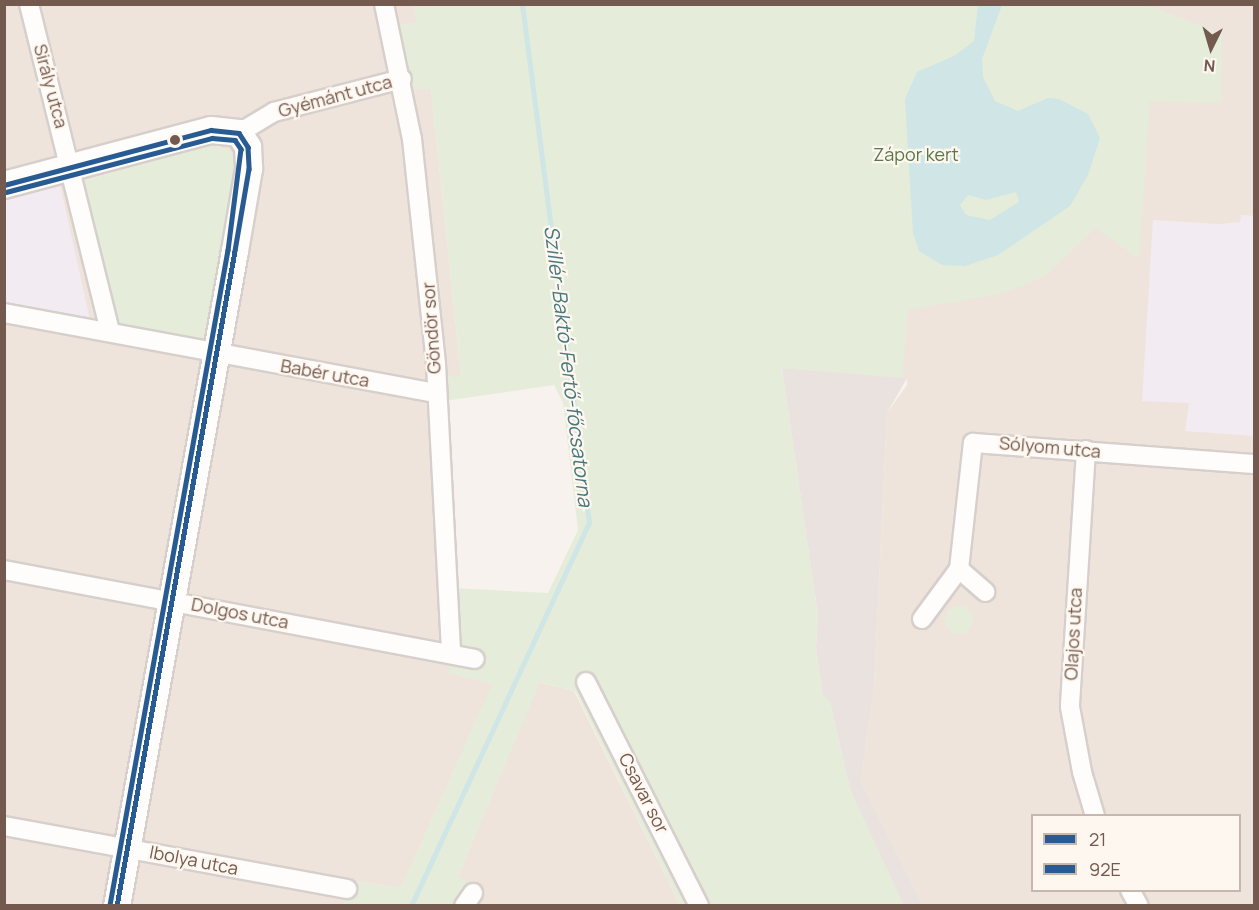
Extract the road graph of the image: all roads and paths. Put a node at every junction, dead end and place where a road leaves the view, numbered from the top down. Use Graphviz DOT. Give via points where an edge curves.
graph roads {
  1 [pos="29,4"];
  2 [pos="384,4"];
  3 [pos="402,79"];
  4 [pos="238,133"];
  5 [pos="73,167"];
  6 [pos="4,185"];
  7 [pos="4,314"];
  8 [pos="110,331"];
  9 [pos="216,353"];
  10 [pos="434,393"];
  11 [pos="1086,450"];
  12 [pos="1254,464"];
  13 [pos="959,569"];
  14 [pos="4,570"];
  15 [pos="985,592"];
  16 [pos="172,600"];
  17 [pos="922,619"];
  18 [pos="451,654"];
  19 [pos="475,659"];
  20 [pos="585,682"];
  21 [pos="1094,814"];
  22 [pos="4,826"];
  23 [pos="127,848"];
  24 [pos="347,889"];
  25 [pos="1131,892"];
  26 [pos="117,906"];
  27 [pos="699,906"];
  28 [pos="1139,906"];
  1 -- 5 [label="street, Sirály utca"];
  2 -- 3 [label="street, Göndör sor"];
  3 -- 4 [label="street, Gyémánt utca" via="274,112"];
  3 -- 10 [label="street, Göndör sor" via="435,352"];
  4 -- 5 [label="street" via="211,130"];
  4 -- 9 [label="street" via="248,147 249,169"];
  5 -- 6 [label="street"];
  5 -- 8 [label="street, Sirály utca"];
  7 -- 8 [label="street"];
  8 -- 9 [label="street, Babér utca"];
  9 -- 10 [label="street, Babér utca"];
  9 -- 16 [label="street"];
  10 -- 18 [label="street, Göndör sor"];
  11 -- 12 [label="street, Sólyom utca"];
  11 -- 13 [label="street, Sólyom utca" via="973,443"];
  11 -- 21 [label="street, Olajos utca" via="1070,707"];
  13 -- 15 [label="street"];
  13 -- 17 [label="street"];
  14 -- 16 [label="street, Dolgos utca"];
  16 -- 18 [label="street, Dolgos utca"];
  16 -- 23 [label="street"];
  18 -- 19 [label="street, Dolgos utca"];
  20 -- 27 [label="street, Csavar sor"];
  22 -- 23 [label="street, Ibolya utca"];
  23 -- 24 [label="street, Ibolya utca"];
  23 -- 26 [label="street"];
  25 -- 28 [label="street"];
}
